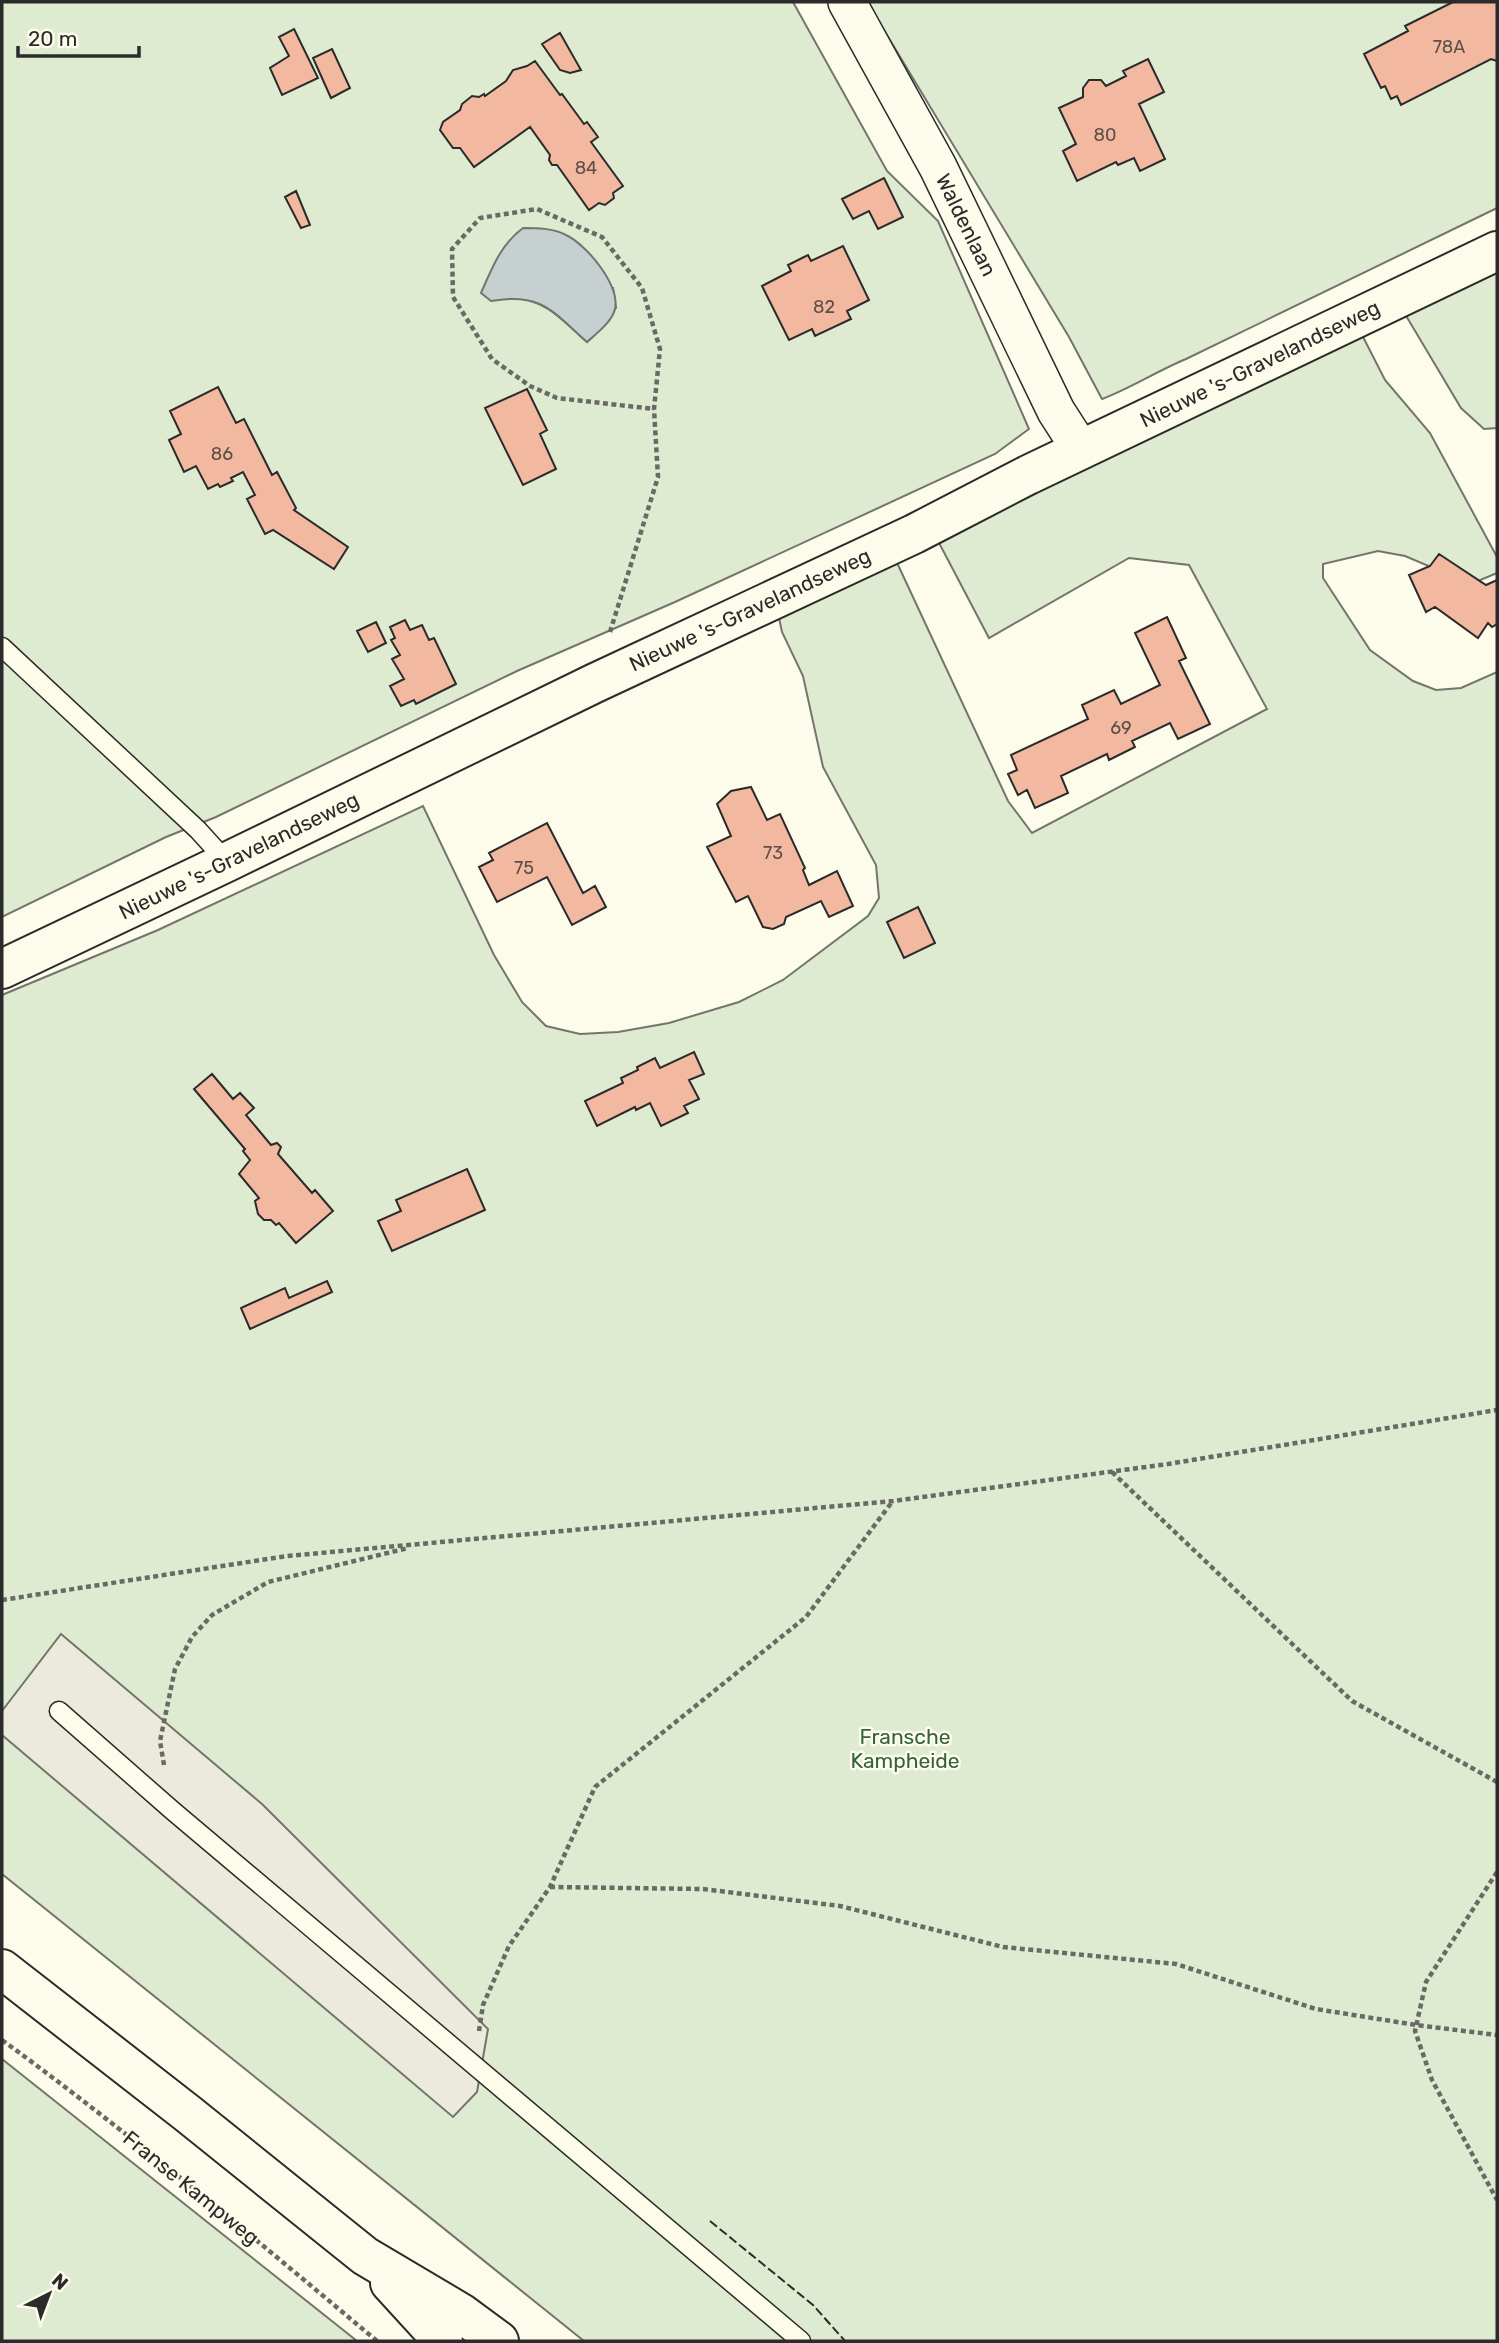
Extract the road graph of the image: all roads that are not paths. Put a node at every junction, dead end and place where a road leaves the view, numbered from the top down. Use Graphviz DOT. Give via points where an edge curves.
graph roads {
  1 [pos="847,2"];
  2 [pos="1497,251"];
  3 [pos="1081,450"];
  4 [pos="2,647"];
  5 [pos="227,862"];
  6 [pos="2,969"];
  7 [pos="59,1711"];
  8 [pos="2,1969"];
  9 [pos="365,2256"];
  10 [pos="443,2341"];
  11 [pos="499,2341"];
  12 [pos="801,2341"];
  1 -- 3 [label="street, Waldenlaan" via="938,167 1056,411"];
  2 -- 3 [label="main road, Nieuwe 's-Gravelandseweg"];
  3 -- 5 [label="main road, Nieuwe 's-Gravelandseweg"];
  4 -- 5 [label="lane"];
  5 -- 6 [label="main road, Nieuwe 's-Gravelandseweg"];
  7 -- 12 [label="lane"];
  8 -- 9 [label="main road"];
  9 -- 10 [label="main road"];
  9 -- 11 [label="main road"];
}
